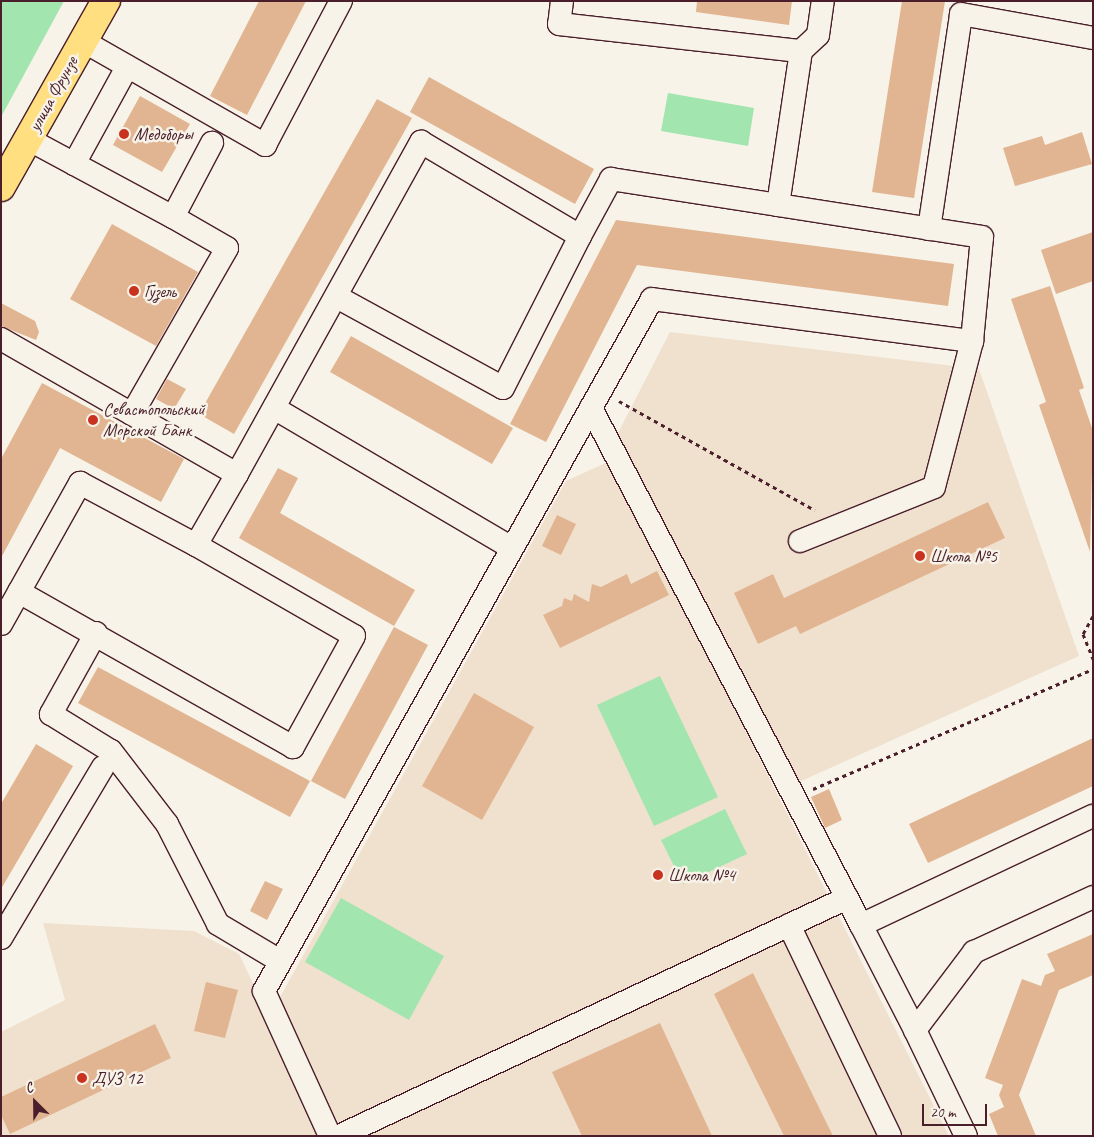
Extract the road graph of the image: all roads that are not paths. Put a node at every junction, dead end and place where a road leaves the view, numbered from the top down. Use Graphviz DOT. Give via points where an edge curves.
graph roads {
  1 [pos="106,1"];
  2 [pos="341,1"];
  3 [pos="562,1"];
  4 [pos="823,1"];
  5 [pos="1093,38"];
  6 [pos="83,41"];
  7 [pos="801,51"];
  8 [pos="127,67"];
  9 [pos="28,139"];
  10 [pos="212,143"];
  11 [pos="74,164"];
  12 [pos="1,187"];
  13 [pos="778,205"];
  14 [pos="173,217"];
  15 [pos="929,229"];
  16 [pos="580,236"];
  17 [pos="337,297"];
  18 [pos="1,339"];
  19 [pos="972,341"];
  20 [pos="274,408"];
  21 [pos="591,408"];
  22 [pos="132,414"];
  23 [pos="237,474"];
  24 [pos="800,540"];
  25 [pos="196,544"];
  26 [pos="512,548"];
  27 [pos="19,592"];
  28 [pos="1,624"];
  29 [pos="96,633"];
  30 [pos="103,767"];
  31 [pos="1093,816"];
  32 [pos="1093,897"];
  33 [pos="847,898"];
  34 [pos="789,925"];
  35 [pos="860,925"];
  36 [pos="1,938"];
  37 [pos="280,961"];
  38 [pos="915,1030"];
  39 [pos="330,1136"];
  40 [pos="339,1136"];
  41 [pos="890,1136"];
  42 [pos="966,1136"];
  1 -- 6 [label="main road, улица Фрунзе"];
  2 -- 8 [label="lane" via="265,145"];
  3 -- 7 [label="lane" via="558,24"];
  4 -- 7 [label="lane" via="818,35"];
  5 -- 15 [label="lane" via="961,14"];
  6 -- 8 [label="lane"];
  6 -- 9 [label="main road, улица Фрунзе"];
  7 -- 13 [label="lane"];
  8 -- 11 [label="lane"];
  9 -- 11 [label="lane"];
  9 -- 12 [label="main road, улица Фрунзе"];
  10 -- 14 [label="lane"];
  11 -- 14 [label="lane"];
  13 -- 15 [label="lane"];
  13 -- 16 [label="lane" via="610,179"];
  14 -- 22 [label="lane" via="227,248"];
  15 -- 19 [label="lane" via="982,237"];
  16 -- 17 [label="lane" via="503,388"];
  16 -- 17 [label="lane" via="420,142"];
  17 -- 20 [label="lane"];
  18 -- 22 [label="lane"];
  19 -- 21 [label="lane" via="652,298"];
  19 -- 24 [label="lane" via="934,487"];
  20 -- 23 [label="lane"];
  20 -- 26 [label="lane"];
  21 -- 26 [label="lane"];
  21 -- 33 [label="lane"];
  22 -- 23 [label="lane"];
  23 -- 25 [label="lane"];
  25 -- 27 [label="lane" via="80,483"];
  25 -- 29 [label="lane" via="354,636 293,747"];
  26 -- 37 [label="lane"];
  27 -- 28 [label="lane"];
  27 -- 29 [label="lane"];
  29 -- 37 [label="lane" via="52,714 111,751 167,824 218,924"];
  30 -- 36 [label="lane"];
  31 -- 35 [label="lane"];
  32 -- 38 [label="lane" via="974,952"];
  33 -- 34 [label="lane"];
  33 -- 35 [label="lane"];
  34 -- 40 [label="lane"];
  34 -- 41 [label="lane"];
  35 -- 38 [label="lane"];
  37 -- 39 [label="lane" via="264,991"];
  38 -- 42 [label="lane"];
}
